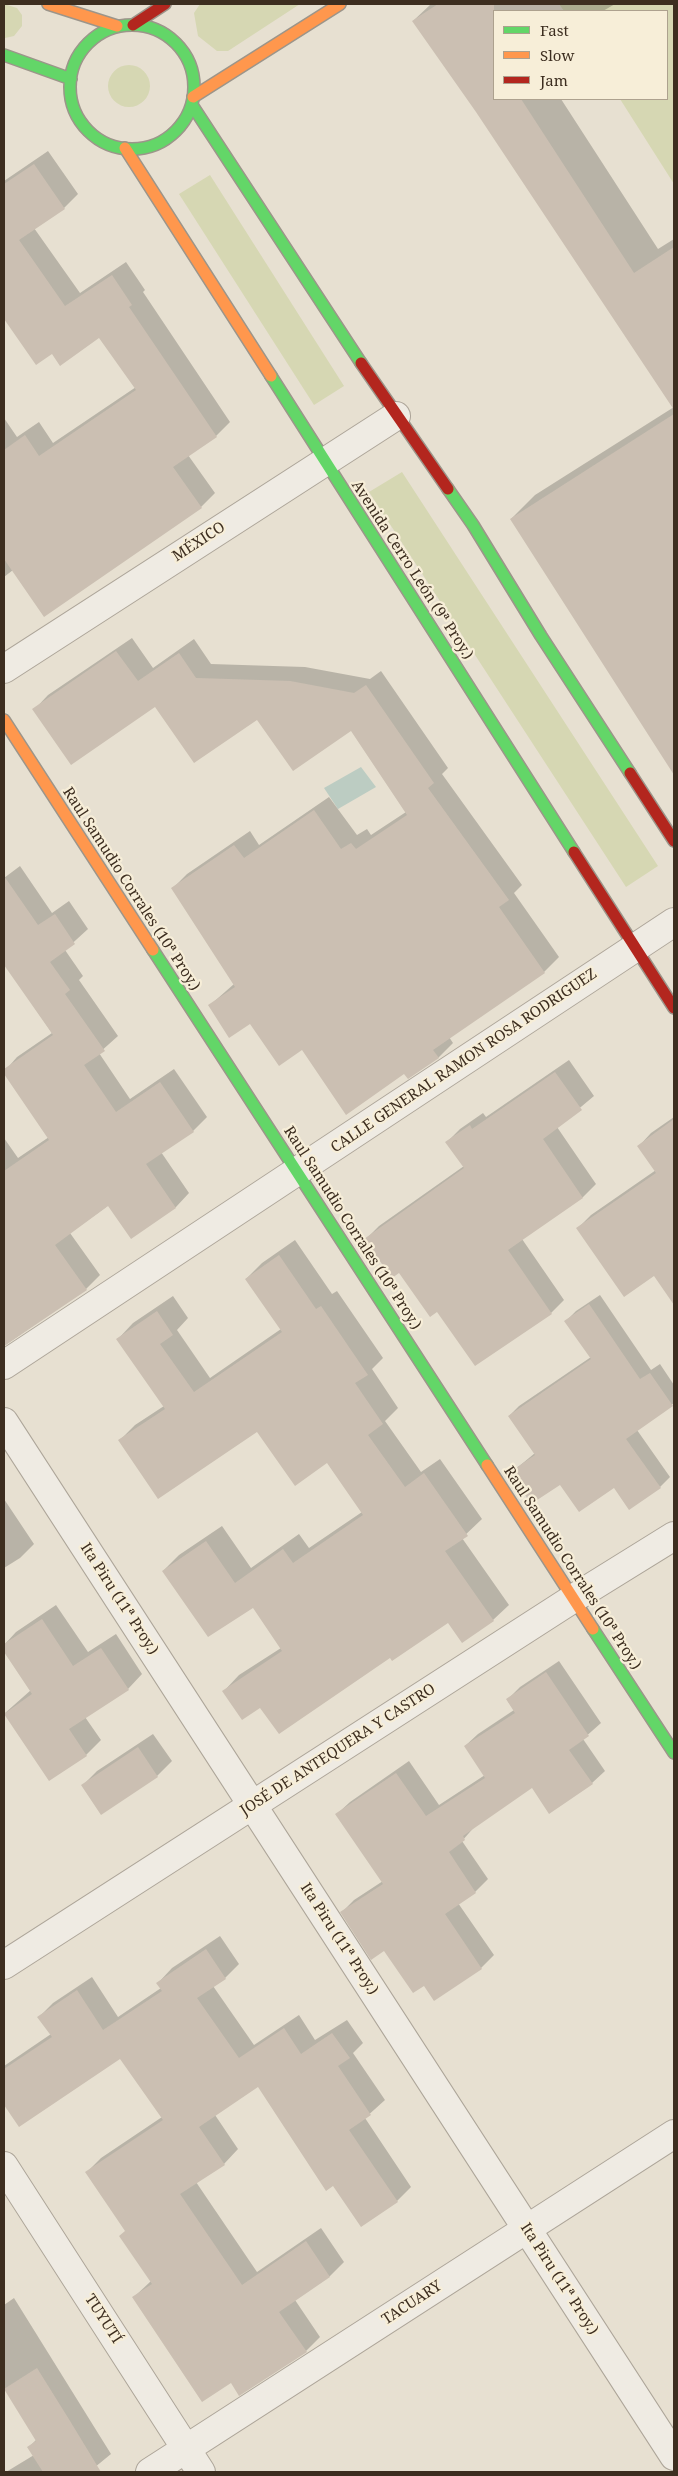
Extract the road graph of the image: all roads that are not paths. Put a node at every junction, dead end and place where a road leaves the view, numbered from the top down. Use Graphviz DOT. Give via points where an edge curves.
graph roads {
  1 [pos="48,4"];
  2 [pos="165,4"];
  3 [pos="340,4"];
  4 [pos="133,25"];
  5 [pos="117,26"];
  6 [pos="7,61"];
  7 [pos="71,79"];
  8 [pos="192,101"];
  9 [pos="125,148"];
  10 [pos="396,416"];
  11 [pos="324,461"];
  12 [pos="4,669"];
  13 [pos="4,720"];
  14 [pos="674,841"];
  15 [pos="674,922"];
  16 [pos="636,948"];
  17 [pos="674,1008"];
  18 [pos="297,1172"];
  19 [pos="4,1365"];
  20 [pos="4,1422"];
  21 [pos="674,1536"];
  22 [pos="574,1598"];
  23 [pos="674,1753"];
  24 [pos="252,1805"];
  25 [pos="4,1965"];
  26 [pos="674,2134"];
  27 [pos="4,2166"];
  28 [pos="527,2229"];
  29 [pos="186,2449"];
  30 [pos="674,2456"];
  31 [pos="150,2472"];
  32 [pos="201,2472"];
  1 -- 5 [label="street"];
  2 -- 4 [label="street"];
  3 -- 8 [label="street"];
  4 -- 5 [label="street"];
  4 -- 8 [label="street" via="161,31 183,50 194,76"];
  5 -- 7 [label="street" via="86,46 76,61"];
  6 -- 7 [label="street"];
  7 -- 9 [label="street" via="73,104 82,123 105,142"];
  8 -- 9 [label="street" via="186,118 166,139 146,147"];
  8 -- 10 [label="street"];
  9 -- 11 [label="street, Avenida Cerro León (9ª Proy.)"];
  10 -- 11 [label="street, MÉXICO"];
  10 -- 14 [label="street" via="472,525"];
  11 -- 12 [label="street, MÉXICO"];
  11 -- 16 [label="street, Avenida Cerro León (9ª Proy.)"];
  13 -- 18 [label="street, Raul Samudio Corrales (10ª Proy.)"];
  15 -- 16 [label="street, CALLE GENERAL RAMON ROSA RODRIGUEZ"];
  16 -- 17 [label="street, Avenida Cerro León (9ª Proy.)"];
  16 -- 18 [label="street, CALLE GENERAL RAMON ROSA RODRIGUEZ"];
  18 -- 19 [label="street, CALLE GENERAL RAMON ROSA RODRIGUEZ"];
  18 -- 22 [label="street, Raul Samudio Corrales (10ª Proy.)"];
  20 -- 24 [label="street, Ita Piru (11ª Proy.)"];
  21 -- 22 [label="street, JOSÉ DE ANTEQUERA Y CASTRO"];
  22 -- 23 [label="street, Raul Samudio Corrales (10ª Proy.)"];
  22 -- 24 [label="street, JOSÉ DE ANTEQUERA Y CASTRO"];
  24 -- 25 [label="street, JOSÉ DE ANTEQUERA Y CASTRO"];
  24 -- 28 [label="street, Ita Piru (11ª Proy.)"];
  26 -- 28 [label="street, TACUARY"];
  27 -- 29 [label="street, TUYUTÍ"];
  28 -- 29 [label="street, TACUARY"];
  28 -- 30 [label="street, Ita Piru (11ª Proy.)"];
  29 -- 31 [label="street, TACUARY"];
  29 -- 32 [label="street, TUYUTÍ"];
}
